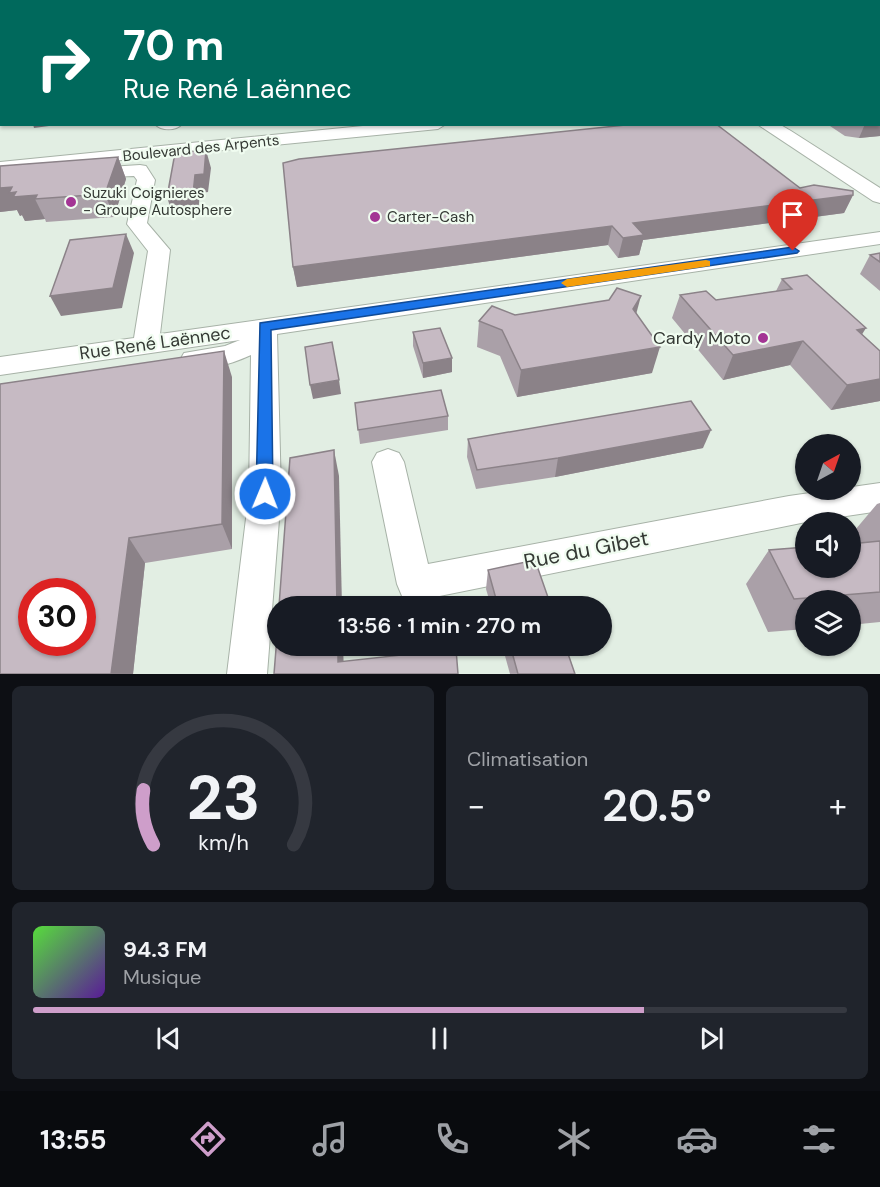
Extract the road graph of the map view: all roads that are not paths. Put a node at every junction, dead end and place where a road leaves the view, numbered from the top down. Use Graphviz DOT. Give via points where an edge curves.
graph roads {
  1 [pos="312,126"];
  2 [pos="421,126"];
  3 [pos="781,129"];
  4 [pos="0,156"];
  5 [pos="880,173"];
  6 [pos="5,175"];
  7 [pos="850,177"];
  8 [pos="880,197"];
  9 [pos="880,238"];
  10 [pos="265,333"];
  11 [pos="146,344"];
  12 [pos="0,366"];
  13 [pos="23,388"];
  14 [pos="388,462"];
  15 [pos="880,497"];
  16 [pos="247,674"];
  1 -- 4 [label="street, Boulevard des Arpents"];
  2 -- 6 [label="street, Boulevard des Arpents"];
  3 -- 7 [label="street"];
  5 -- 7 [label="street"];
  6 -- 11 [label="street" via="140,170 146,180 138,224 159,250"];
  7 -- 8 [label="street"];
  9 -- 10 [label="street, Rue René Laënnec"];
  10 -- 11 [label="street, Rue René Laënnec"];
  10 -- 13 [label="street" via="230,354"];
  10 -- 16 [label="street" via="265,494"];
  11 -- 12 [label="street, Rue René Laënnec"];
  14 -- 15 [label="street, Rue du Gibet" via="415,584"];
}
